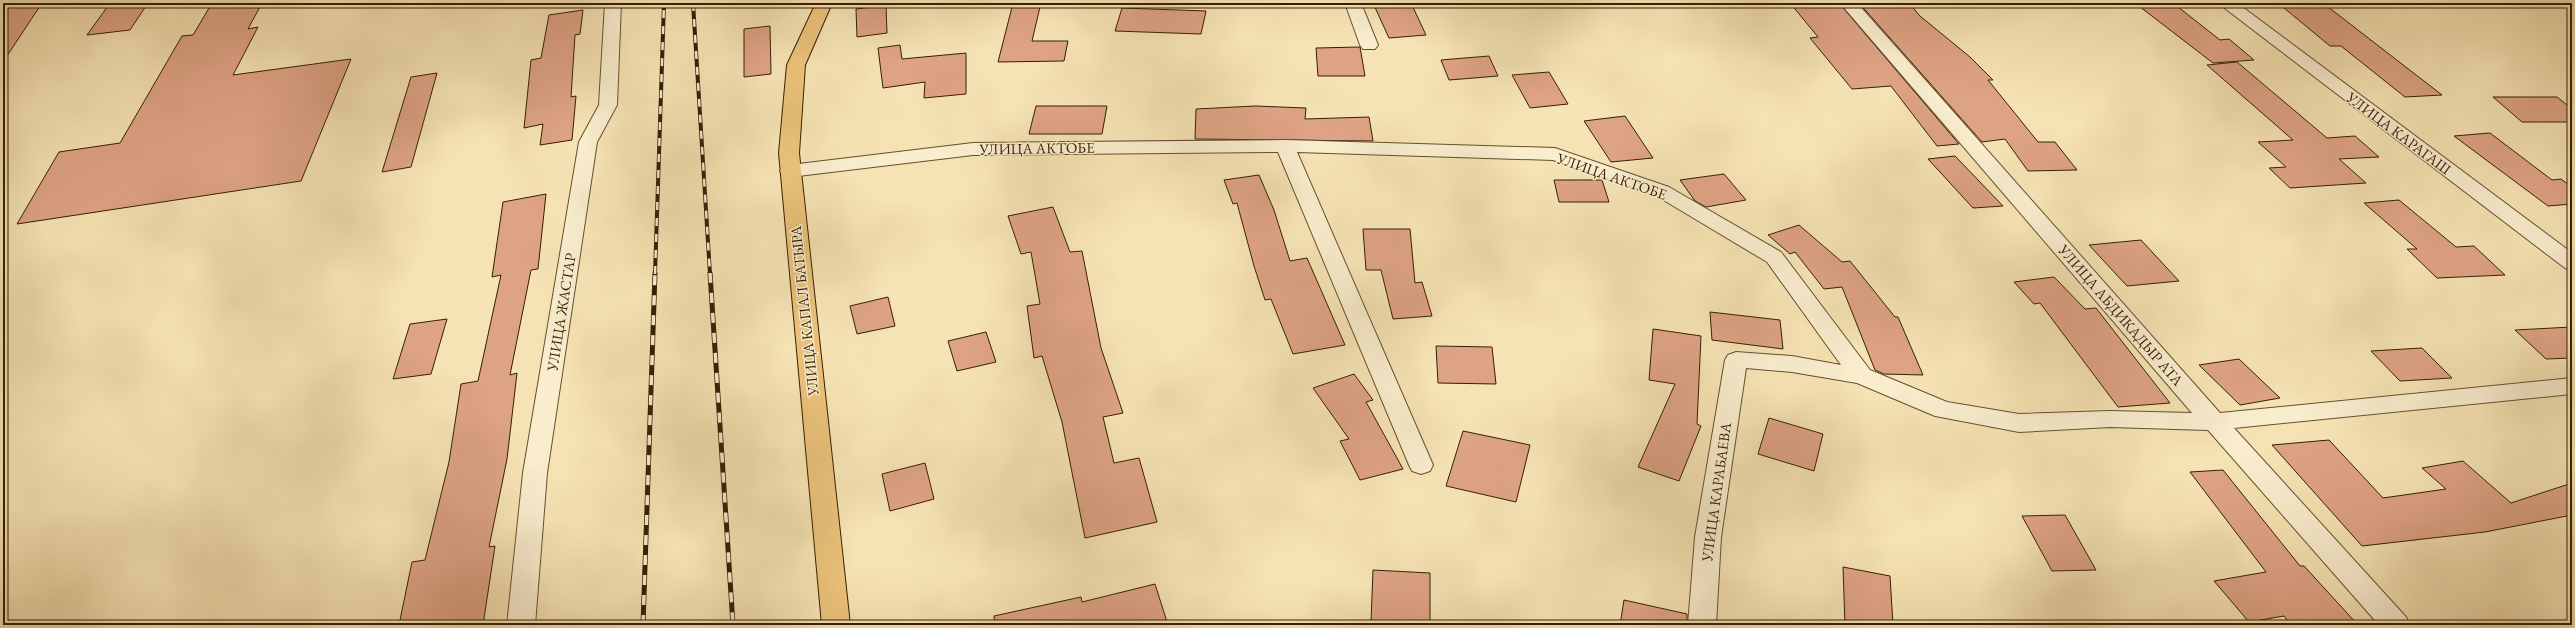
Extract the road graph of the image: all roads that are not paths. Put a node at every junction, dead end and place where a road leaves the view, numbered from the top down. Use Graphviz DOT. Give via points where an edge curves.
graph roads {
  1 [pos="612,3"];
  2 [pos="824,3"];
  3 [pos="1352,3"];
  4 [pos="1848,3"];
  5 [pos="2226,3"];
  6 [pos="1369,44"];
  7 [pos="1285,146"];
  8 [pos="790,171"];
  9 [pos="2572,263"];
  10 [pos="1862,376"];
  11 [pos="2572,386"];
  12 [pos="2214,422"];
  13 [pos="1421,465"];
  14 [pos="520,625"];
  15 [pos="836,625"];
  16 [pos="1702,625"];
  17 [pos="2396,625"];
  1 -- 14 [label="street, УЛИЦА ЖАСТАР" via="608,105 588,142 536,472"];
  2 -- 8 [label="main road, УЛИЦА КАПАЛ БАТЫРА" via="796,65 789,153"];
  3 -- 6 [label="street"];
  4 -- 12 [label="street, УЛИЦА АБДИКАДЫР АТА"];
  5 -- 9 [label="street, УЛИЦА КАРАГАШ"];
  7 -- 8 [label="street, УЛИЦА АКТОБЕ" via="973,149"];
  7 -- 10 [label="street, УЛИЦА АКТОБЕ" via="1555,154 1662,191 1774,257"];
  7 -- 13 [label="street"];
  8 -- 15 [label="main road, УЛИЦА КАПАЛ БАТЫРА"];
  10 -- 12 [label="street" via="1943,410 2019,423 2110,420"];
  10 -- 16 [label="street, УЛИЦА КАРАБАЕВА" via="1792,364 1736,360 1708,537"];
  11 -- 12 [label="street"];
  12 -- 17 [label="street, УЛИЦА АБДИКАДЫР АТА"];
}
